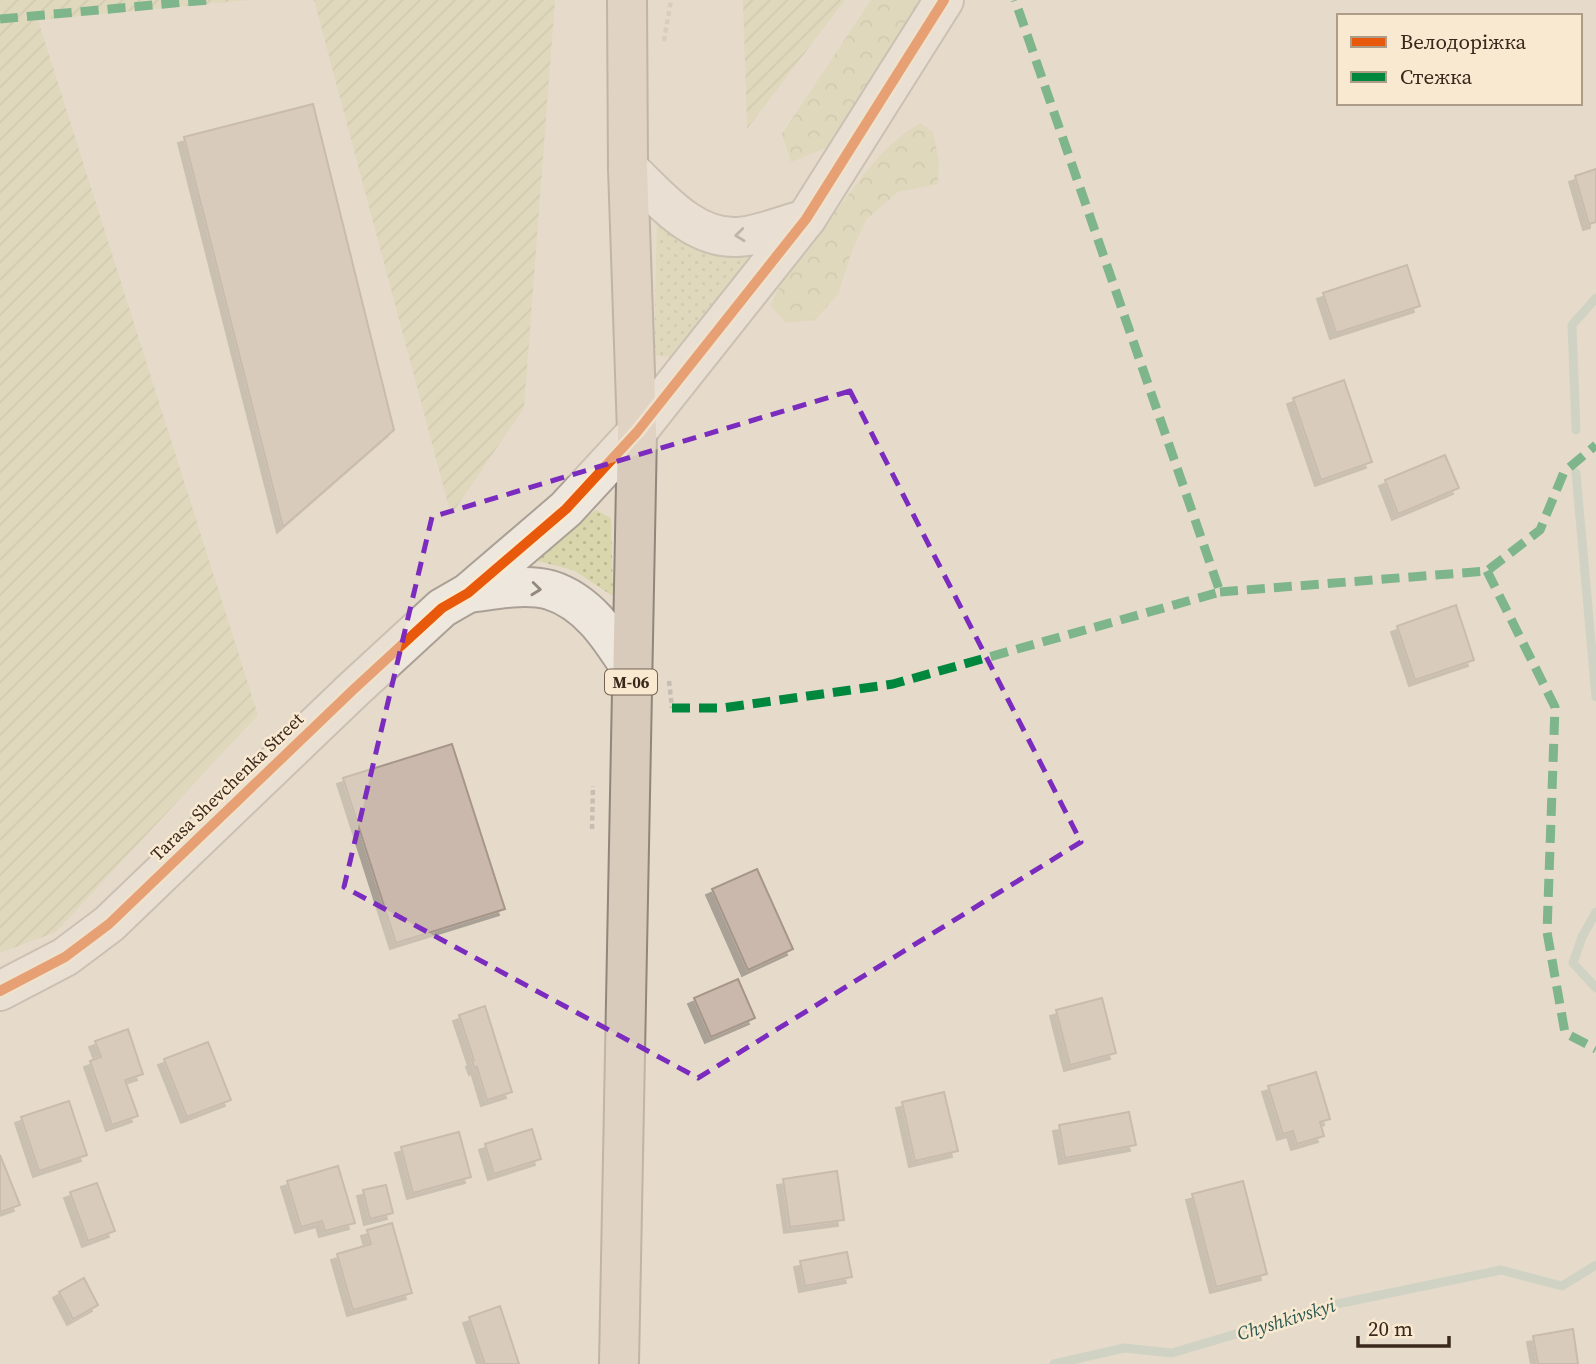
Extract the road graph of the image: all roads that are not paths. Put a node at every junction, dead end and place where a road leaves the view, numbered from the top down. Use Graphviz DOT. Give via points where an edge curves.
graph roads {
  1 [pos="626,0"];
  2 [pos="944,0"];
  3 [pos="628,168"];
  4 [pos="806,219"];
  5 [pos="637,432"];
  6 [pos="468,593"];
  7 [pos="631,670"];
  8 [pos="0,991"];
  9 [pos="619,1364"];
  1 -- 3 [label="highway, М-06"];
  2 -- 4 [label="street, Tarasa Shevchenka Street"];
  4 -- 3 [label="street, one-way" via="737,237 709,233 685,220"];
  3 -- 5 [label="highway, М-06"];
  4 -- 5 [label="street, Tarasa Shevchenka Street"];
  5 -- 6 [label="street, Tarasa Shevchenka Street" via="566,509"];
  5 -- 7 [label="highway, М-06"];
  6 -- 7 [label="street, one-way" via="520,587 550,590 582,606 607,632"];
  6 -- 8 [label="street, Tarasa Shevchenka Street" via="442,608 354,689 109,925 65,957"];
  7 -- 9 [label="highway, М-06"];
}
